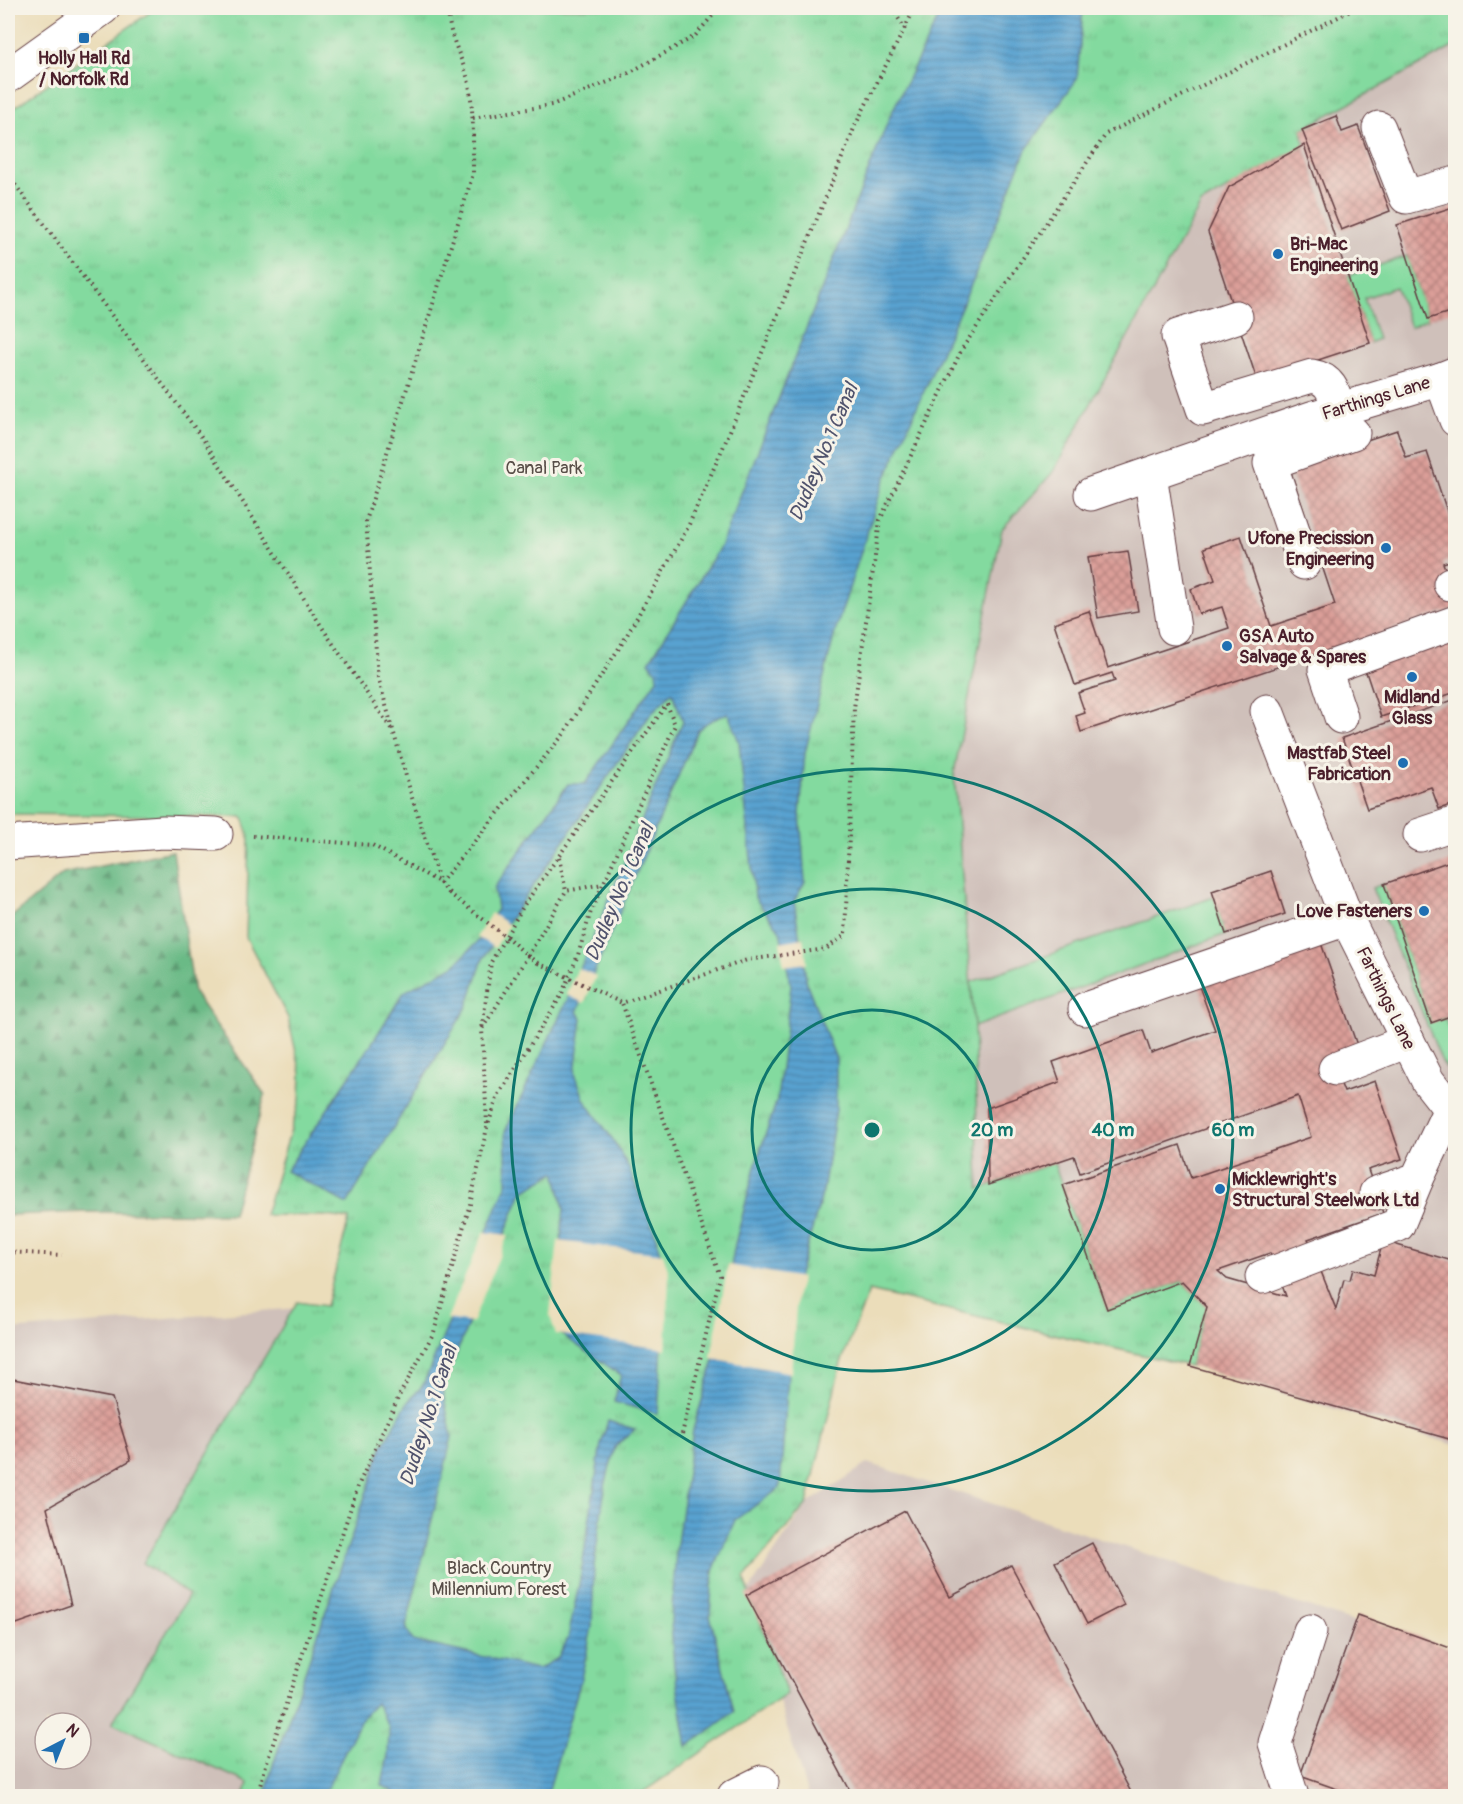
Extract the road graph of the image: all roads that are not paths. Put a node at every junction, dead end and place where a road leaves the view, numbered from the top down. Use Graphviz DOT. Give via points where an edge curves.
graph roads {
  1 [pos="103,8"];
  2 [pos="8,76"];
  3 [pos="1378,128"];
  4 [pos="1455,183"];
  5 [pos="1236,317"];
  6 [pos="1448,376"];
  7 [pos="1455,420"];
  8 [pos="1341,422"];
  9 [pos="1150,474"];
  10 [pos="1091,494"];
  11 [pos="1304,562"];
  12 [pos="1455,622"];
  13 [pos="1174,628"];
  14 [pos="1267,711"];
  15 [pos="1341,717"];
  16 [pos="1455,823"];
  17 [pos="216,834"];
  18 [pos="1420,835"];
  19 [pos="8,843"];
  20 [pos="1347,919"];
  21 [pos="1085,1009"];
  22 [pos="1408,1041"];
  23 [pos="1335,1069"];
  24 [pos="1453,1111"];
  25 [pos="1417,1179"];
  26 [pos="1376,1193"];
  27 [pos="1262,1276"];
  28 [pos="1310,1631"];
  29 [pos="1292,1797"];
  1 -- 2 [label="street"];
  3 -- 4 [label="street" via="1406,197"];
  5 -- 8 [label="street" via="1178,336 1203,409 1312,376 1331,386"];
  6 -- 7 [label="street, Farthings Lane"];
  6 -- 8 [label="street, Farthings Lane"];
  8 -- 9 [label="street"];
  8 -- 11 [label="street" via="1270,463"];
  9 -- 10 [label="street"];
  9 -- 13 [label="street"];
  12 -- 15 [label="street" via="1324,669"];
  14 -- 20 [label="street, Farthings Lane"];
  16 -- 18 [label="street"];
  17 -- 19 [label="street" via="163,832"];
  20 -- 21 [label="street"];
  20 -- 22 [label="street, Farthings Lane"];
  22 -- 23 [label="street"];
  22 -- 24 [label="street, Farthings Lane" via="1428,1081"];
  24 -- 25 [label="street"];
  25 -- 26 [label="street"];
  25 -- 27 [label="street" via="1398,1225"];
  28 -- 29 [label="street" via="1275,1743"];
}
